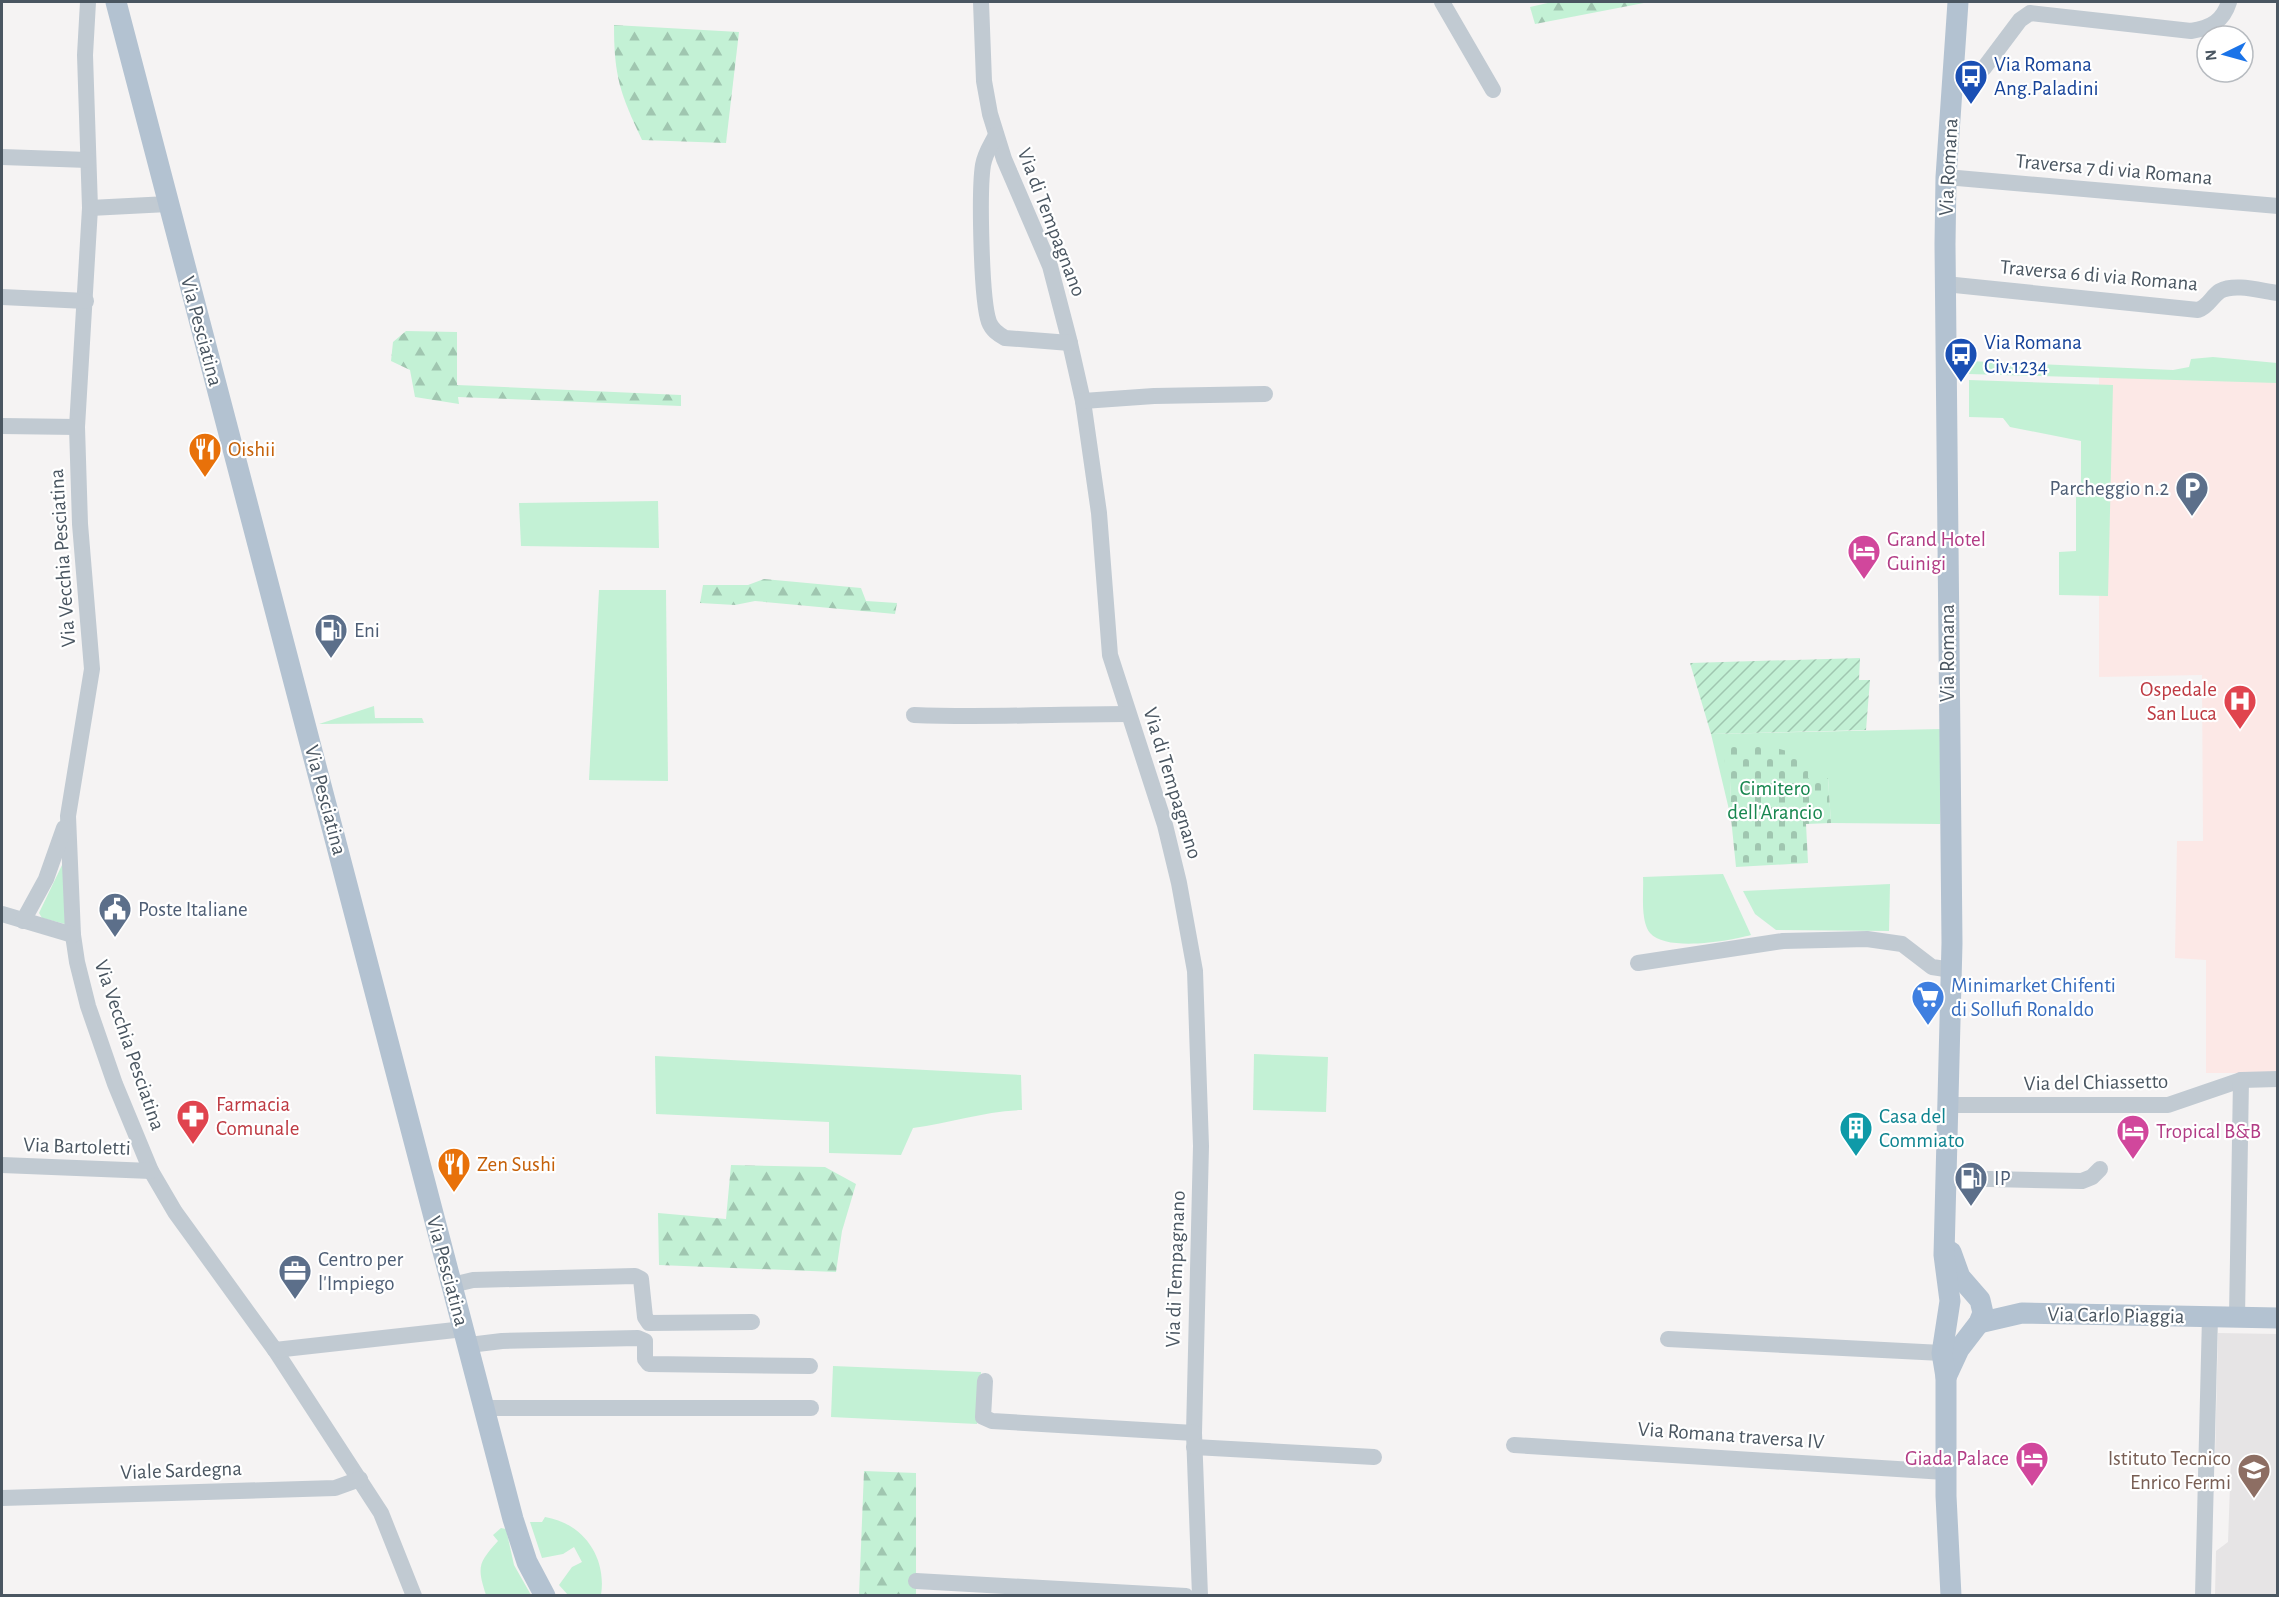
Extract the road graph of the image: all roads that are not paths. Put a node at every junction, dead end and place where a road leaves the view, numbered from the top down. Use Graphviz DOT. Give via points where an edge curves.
graph roads {
  1 [pos="88,2"];
  2 [pos="116,2"];
  3 [pos="981,2"];
  4 [pos="1442,2"];
  5 [pos="1958,2"];
  6 [pos="2229,2"];
  7 [pos="1953,88"];
  8 [pos="1493,90"];
  9 [pos="996,135"];
  10 [pos="2,157"];
  11 [pos="88,160"];
  12 [pos="1946,177"];
  13 [pos="168,204"];
  14 [pos="2277,206"];
  15 [pos="90,208"];
  16 [pos="1945,284"];
  17 [pos="2277,293"];
  18 [pos="2,297"];
  19 [pos="86,300"];
  20 [pos="1070,343"];
  21 [pos="1265,394"];
  22 [pos="1083,401"];
  23 [pos="2,426"];
  24 [pos="77,427"];
  25 [pos="1128,714"];
  26 [pos="914,715"];
  27 [pos="68,816"];
  28 [pos="2,914"];
  29 [pos="23,921"];
  30 [pos="73,935"];
  31 [pos="1638,963"];
  32 [pos="1952,970"];
  33 [pos="2277,1079"];
  34 [pos="2241,1080"];
  35 [pos="1947,1106"];
  36 [pos="2,1165"];
  37 [pos="2100,1169"];
  38 [pos="152,1171"];
  39 [pos="1946,1178"];
  40 [pos="1946,1233"];
  41 [pos="452,1285"];
  42 [pos="1977,1298"];
  43 [pos="1949,1308"];
  44 [pos="2022,1312"];
  45 [pos="2210,1317"];
  46 [pos="2237,1317"];
  47 [pos="2277,1318"];
  48 [pos="752,1322"];
  49 [pos="1976,1325"];
  50 [pos="466,1337"];
  51 [pos="1668,1339"];
  52 [pos="275,1350"];
  53 [pos="1942,1353"];
  54 [pos="810,1366"];
  55 [pos="1946,1377"];
  56 [pos="985,1381"];
  57 [pos="485,1408"];
  58 [pos="811,1408"];
  59 [pos="1194,1440"];
  60 [pos="1514,1444"];
  61 [pos="1374,1457"];
  62 [pos="1945,1472"];
  63 [pos="360,1479"];
  64 [pos="2,1498"];
  65 [pos="916,1581"];
  66 [pos="414,1596"];
  67 [pos="545,1596"];
  68 [pos="1186,1596"];
  69 [pos="1200,1596"];
  70 [pos="1951,1596"];
  71 [pos="2203,1596"];
  1 -- 11 [label="street, Via Vecchia Pesciatina"];
  2 -- 13 [label="main road, Via Pesciatina"];
  3 -- 9 [label="street, Via di Tempagnano" via="984,81"];
  4 -- 8 [label="street"];
  5 -- 7 [label="main road, Via Romana"];
  6 -- 7 [label="street" via="2215,24 2191,31 2030,13 2020,20 1984,68"];
  7 -- 12 [label="main road, Via Romana"];
  9 -- 20 [label="street, Via di Tempagnano" via="1050,266"];
  9 -- 20 [label="street" via="987,151 981,182 989,324 1005,338"];
  10 -- 11 [label="street"];
  11 -- 15 [label="street, Via Vecchia Pesciatina"];
  12 -- 14 [label="street, Traversa 7 di via Romana"];
  12 -- 16 [label="main road, Via Romana"];
  13 -- 15 [label="street"];
  13 -- 41 [label="main road, Via Pesciatina"];
  15 -- 19 [label="street, Via Vecchia Pesciatina"];
  16 -- 17 [label="street, Traversa 6 di via Romana" via="2198,309 2206,307 2217,292 2228,288"];
  16 -- 32 [label="main road, Via Romana"];
  18 -- 19 [label="street"];
  19 -- 24 [label="street, Via Vecchia Pesciatina"];
  20 -- 22 [label="street, Via di Tempagnano"];
  21 -- 22 [label="street"];
  22 -- 25 [label="street, Via di Tempagnano" via="1099,513 1110,655"];
  23 -- 24 [label="street"];
  24 -- 27 [label="street, Via Vecchia Pesciatina" via="80,524 92,669"];
  25 -- 26 [label="street"];
  25 -- 59 [label="street, Via di Tempagnano" via="1165,825 1195,972 1201,1146"];
  27 -- 29 [label="street" via="46,879"];
  27 -- 30 [label="street, Via Vecchia Pesciatina"];
  28 -- 29 [label="street"];
  29 -- 30 [label="street"];
  30 -- 38 [label="street, Via Vecchia Pesciatina" via="88,1006"];
  31 -- 32 [label="street" via="1783,941 1867,939 1902,944 1932,967"];
  32 -- 35 [label="main road, Via Romana"];
  33 -- 34 [label="street, Via del Chiassetto"];
  34 -- 35 [label="street, Via del Chiassetto" via="2169,1105"];
  34 -- 46 [label="street"];
  35 -- 39 [label="main road, Via Romana"];
  36 -- 38 [label="street, Via Bartoletti"];
  37 -- 39 [label="street" via="2082,1181"];
  38 -- 52 [label="street, Via Vecchia Pesciatina" via="181,1221"];
  39 -- 40 [label="main road, Via Romana"];
  40 -- 42 [label="main road, Via Romana" via="1957,1270"];
  40 -- 43 [label="main road, Via Romana"];
  41 -- 48 [label="street" via="472,1280 635,1276 641,1279 649,1323"];
  41 -- 50 [label="main road, Via Pesciatina"];
  42 -- 43 [label="main road" via="1963,1294"];
  42 -- 44 [label="main road, Via Carlo Piaggia"];
  42 -- 49 [label="main road" via="1983,1308"];
  43 -- 49 [label="main road" via="1955,1326 1963,1329"];
  43 -- 53 [label="main road, Via Romana"];
  44 -- 45 [label="main road, Via Carlo Piaggia"];
  44 -- 49 [label="main road, Via Carlo Piaggia"];
  45 -- 46 [label="main road, Via Carlo Piaggia"];
  45 -- 71 [label="street, Via Carlo Piaggia"];
  46 -- 47 [label="main road, Via Carlo Piaggia"];
  49 -- 55 [label="main road, Via Romana"];
  50 -- 52 [label="street"];
  50 -- 54 [label="street" via="502,1341 638,1338 645,1341 645,1359 649,1364"];
  50 -- 57 [label="main road, Via Pesciatina"];
  51 -- 53 [label="street"];
  52 -- 63 [label="street, Via Vecchia Pesciatina"];
  53 -- 55 [label="main road, Via Romana"];
  55 -- 62 [label="main road, Via Romana"];
  56 -- 59 [label="street" via="983,1417 992,1421"];
  57 -- 58 [label="street"];
  57 -- 67 [label="main road, Via Pesciatina" via="520,1543"];
  59 -- 61 [label="street"];
  59 -- 69 [label="street, Via di Tempagnano"];
  60 -- 62 [label="street, Via Romana traversa IV"];
  62 -- 70 [label="main road, Via Romana"];
  63 -- 64 [label="street, Viale Sardegna" via="335,1488"];
  63 -- 66 [label="street, Via Vecchia Pesciatina" via="381,1513"];
  65 -- 68 [label="street"];
}
